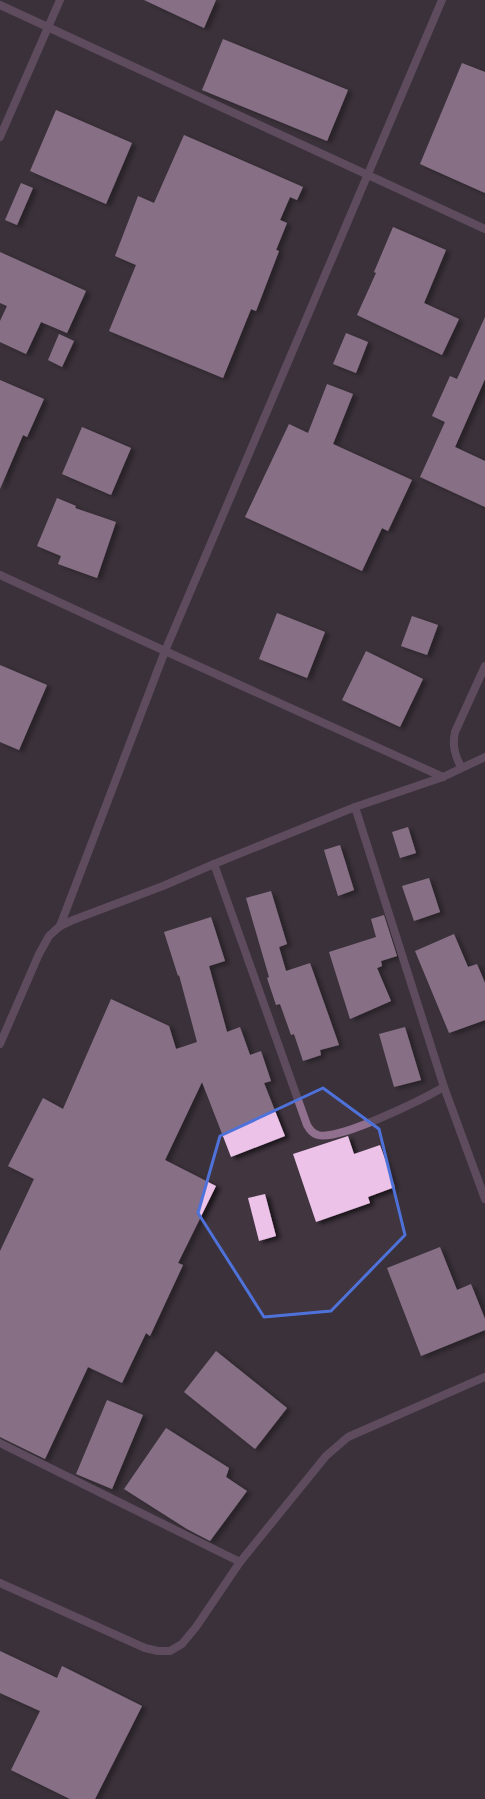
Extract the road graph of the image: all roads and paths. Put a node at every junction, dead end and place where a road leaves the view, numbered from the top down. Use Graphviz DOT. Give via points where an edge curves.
graph roads {
  1 [pos="60,0"];
  2 [pos="442,0"];
  3 [pos="0,5"];
  4 [pos="49,27"];
  5 [pos="0,138"];
  6 [pos="367,175"];
  7 [pos="485,229"];
  8 [pos="0,575"];
  9 [pos="164,651"];
  10 [pos="485,666"];
  11 [pos="485,757"];
  12 [pos="460,768"];
  13 [pos="443,776"];
  14 [pos="355,807"];
  15 [pos="214,864"];
  16 [pos="60,926"];
  17 [pos="0,1044"];
  18 [pos="444,1087"];
  19 [pos="485,1199"];
  20 [pos="485,1377"];
  21 [pos="0,1443"];
  22 [pos="240,1562"];
  23 [pos="0,1583"];
  1 -- 4 [label="lane"];
  2 -- 6 [label="lane"];
  3 -- 4 [label="lane"];
  4 -- 5 [label="lane"];
  4 -- 6 [label="lane"];
  6 -- 7 [label="lane"];
  6 -- 9 [label="lane"];
  8 -- 9 [label="lane"];
  9 -- 13 [label="lane"];
  9 -- 16 [label="lane"];
  10 -- 12 [label="lane" via="455,732 454,752"];
  11 -- 12 [label="lane"];
  12 -- 13 [label="lane"];
  13 -- 14 [label="lane"];
  14 -- 15 [label="lane"];
  14 -- 18 [label="lane"];
  15 -- 16 [label="lane"];
  15 -- 18 [label="lane" via="306,1125 311,1132 327,1135 362,1125 417,1102"];
  16 -- 17 [label="lane" via="49,936 39,954"];
  18 -- 19 [label="lane"];
  20 -- 22 [label="lane" via="348,1437 326,1456"];
  21 -- 22 [label="lane"];
  22 -- 23 [label="lane" via="196,1627 182,1644 170,1651 146,1648"];
}
